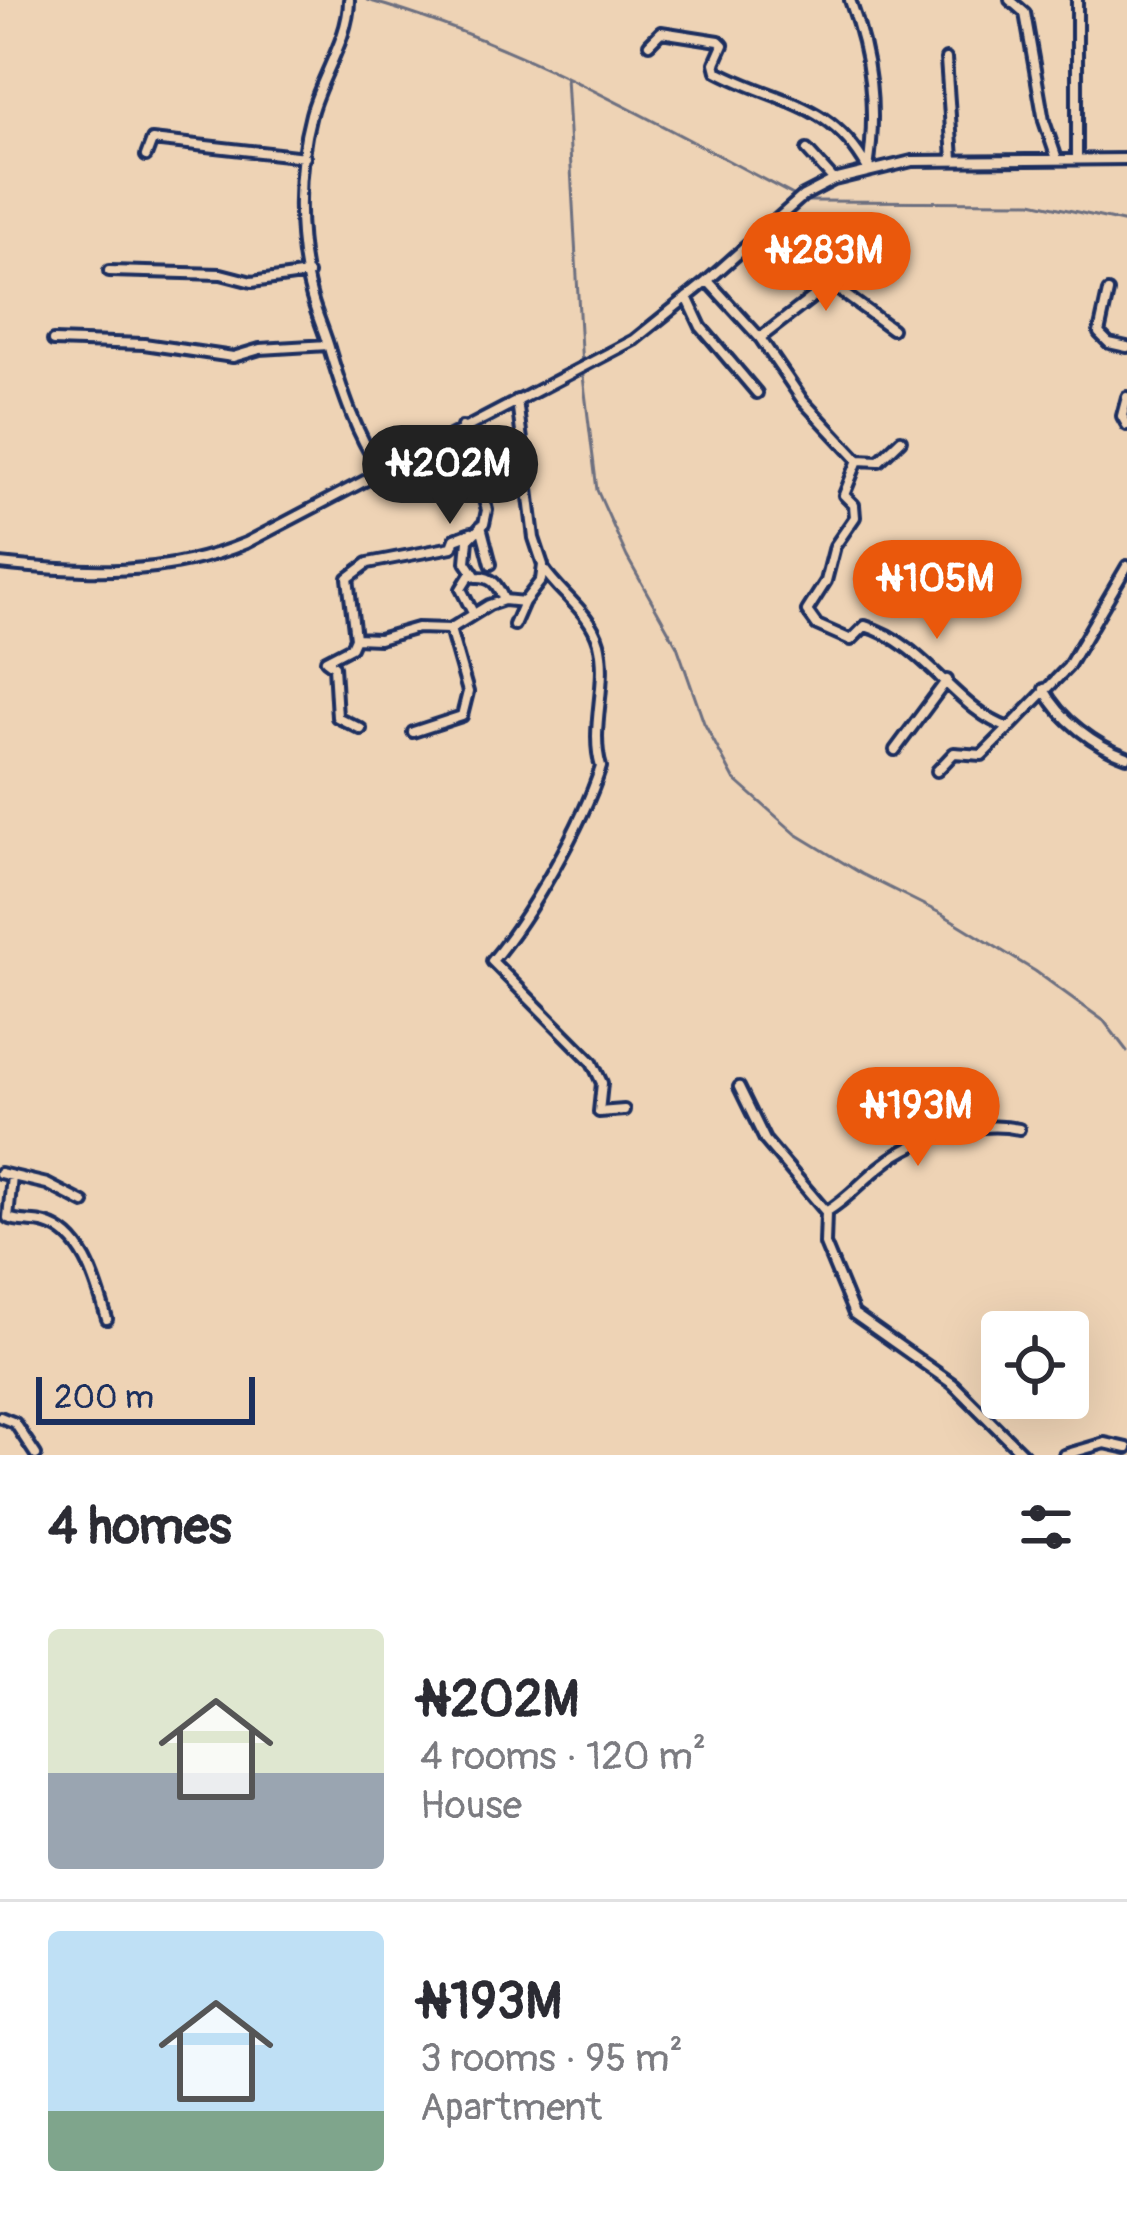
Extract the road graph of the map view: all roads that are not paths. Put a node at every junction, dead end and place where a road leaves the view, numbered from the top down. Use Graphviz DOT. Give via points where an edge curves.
graph roads {
  1 [pos="349,0"];
  2 [pos="850,0"];
  3 [pos="1010,0"];
  4 [pos="1077,0"];
  5 [pos="649,44"];
  6 [pos="946,59"];
  7 [pos="807,150"];
  8 [pos="146,156"];
  9 [pos="305,157"];
  10 [pos="952,159"];
  11 [pos="1057,159"];
  12 [pos="1077,159"];
  13 [pos="1127,159"];
  14 [pos="868,169"];
  15 [pos="834,180"];
  16 [pos="109,271"];
  17 [pos="308,274"];
  18 [pos="707,281"];
  19 [pos="1108,292"];
  20 [pos="687,298"];
  21 [pos="892,329"];
  22 [pos="760,338"];
  23 [pos="52,341"];
  24 [pos="328,345"];
  25 [pos="1127,346"];
  26 [pos="758,393"];
  27 [pos="1126,397"];
  28 [pos="518,400"];
  29 [pos="1127,425"];
  30 [pos="462,428"];
  31 [pos="901,440"];
  32 [pos="858,460"];
  33 [pos="380,470"];
  34 [pos="476,530"];
  35 [pos="0,564"];
  36 [pos="491,564"];
  37 [pos="1127,566"];
  38 [pos="543,568"];
  39 [pos="471,573"];
  40 [pos="504,600"];
  41 [pos="524,602"];
  42 [pos="473,613"];
  43 [pos="514,625"];
  44 [pos="450,629"];
  45 [pos="356,638"];
  46 [pos="947,680"];
  47 [pos="1044,689"];
  48 [pos="1009,728"];
  49 [pos="361,729"];
  50 [pos="413,732"];
  51 [pos="895,750"];
  52 [pos="1127,757"];
  53 [pos="937,771"];
  54 [pos="739,1087"];
  55 [pos="624,1110"];
  56 [pos="1019,1129"];
  57 [pos="0,1173"];
  58 [pos="12,1176"];
  59 [pos="84,1202"];
  60 [pos="826,1212"];
  61 [pos="107,1319"];
  62 [pos="0,1417"];
  63 [pos="1127,1448"];
  64 [pos="36,1455"];
  65 [pos="1024,1455"];
  66 [pos="1064,1455"];
  1 -- 9 [label="street" via="309,118"];
  2 -- 14 [label="street" via="874,97"];
  3 -- 11 [label="street" via="1025,14"];
  4 -- 12 [label="street"];
  5 -- 14 [label="street" via="661,32 719,41 717,70 826,117"];
  6 -- 10 [label="street"];
  7 -- 15 [label="street"];
  8 -- 9 [label="street" via="152,140"];
  9 -- 17 [label="street"];
  10 -- 11 [label="street"];
  10 -- 14 [label="street"];
  11 -- 12 [label="street"];
  12 -- 13 [label="street"];
  14 -- 15 [label="street"];
  15 -- 18 [label="street" via="802,196"];
  16 -- 17 [label="street" via="252,282"];
  17 -- 24 [label="street"];
  18 -- 20 [label="street"];
  18 -- 22 [label="street"];
  19 -- 25 [label="street" via="1099,333"];
  20 -- 26 [label="street" via="700,327"];
  20 -- 28 [label="street" via="634,340"];
  21 -- 22 [label="street" via="826,286"];
  22 -- 32 [label="street" via="802,401"];
  23 -- 24 [label="street" via="233,357"];
  24 -- 33 [label="street" via="349,414"];
  27 -- 29 [label="street"];
  28 -- 30 [label="street"];
  28 -- 38 [label="street"];
  30 -- 33 [label="street"];
  30 -- 34 [label="street" via="486,500 486,520"];
  31 -- 32 [label="street" via="879,461"];
  32 -- 46 [label="street" via="844,495 855,517 807,611 817,625 851,640 871,627"];
  33 -- 35 [label="street" via="213,557 124,571"];
  34 -- 36 [label="street"];
  34 -- 39 [label="street" via="466,562"];
  34 -- 45 [label="street" via="452,547 368,563 348,578"];
  37 -- 47 [label="street" via="1068,667"];
  38 -- 41 [label="street"];
  38 -- 55 [label="street" via="598,640 602,766 578,822 492,961 592,1062 602,1083 598,1112"];
  39 -- 40 [label="street" via="495,582"];
  39 -- 42 [label="street" via="461,584"];
  40 -- 41 [label="street"];
  40 -- 42 [label="street"];
  41 -- 43 [label="street"];
  42 -- 44 [label="street"];
  44 -- 45 [label="street"];
  44 -- 50 [label="street" via="468,692 462,716"];
  45 -- 49 [label="street" via="326,660 334,666 337,717"];
  46 -- 48 [label="street"];
  46 -- 51 [label="street"];
  47 -- 48 [label="street"];
  47 -- 52 [label="street" via="1059,712"];
  48 -- 53 [label="street" via="982,755 953,753"];
  54 -- 60 [label="street" via="765,1140"];
  56 -- 60 [label="street" via="989,1126 912,1148"];
  57 -- 58 [label="street"];
  58 -- 59 [label="street"];
  58 -- 61 [label="street" via="8,1218 68,1235"];
  60 -- 65 [label="street" via="825,1244 854,1314 953,1384"];
  62 -- 64 [label="street" via="15,1423"];
  63 -- 66 [label="street" via="1105,1443"];
}
